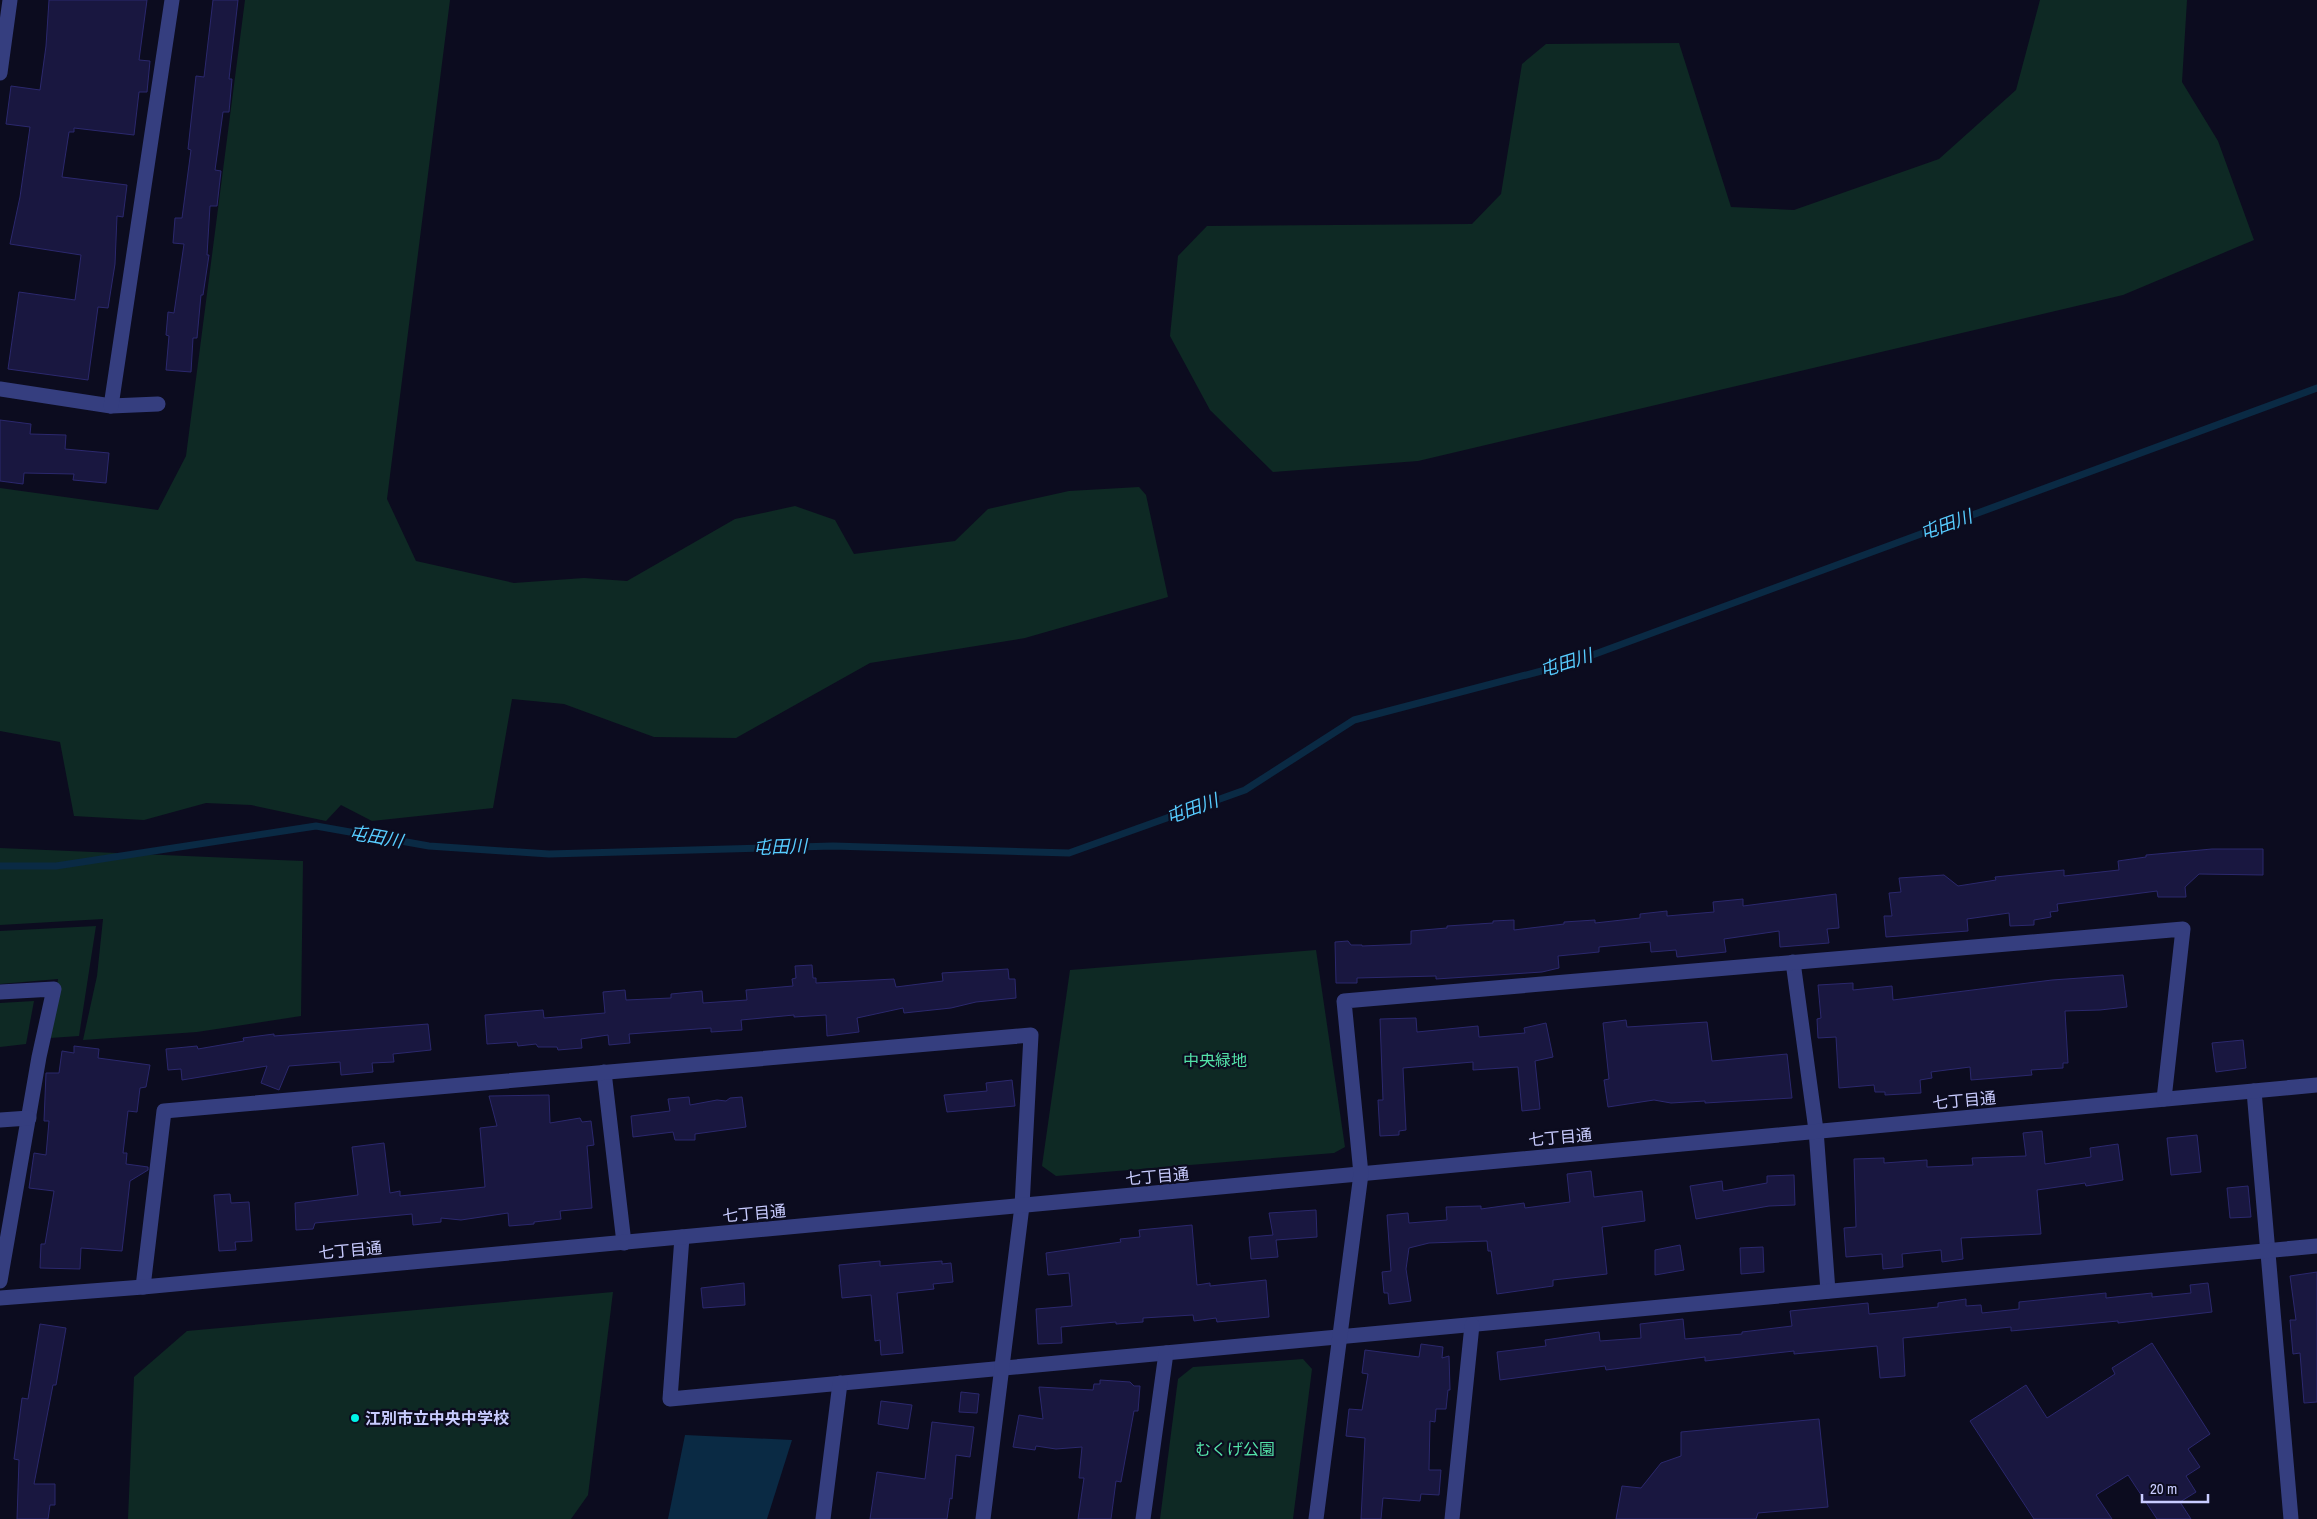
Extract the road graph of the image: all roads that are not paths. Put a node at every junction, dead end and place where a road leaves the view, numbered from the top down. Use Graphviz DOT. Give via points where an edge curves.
graph roads {
  1 [pos="10,0"];
  2 [pos="172,0"];
  3 [pos="0,73"];
  4 [pos="0,389"];
  5 [pos="158,404"];
  6 [pos="111,406"];
  7 [pos="1793,962"];
  8 [pos="0,992"];
  9 [pos="604,1072"];
  10 [pos="2317,1085"];
  11 [pos="2254,1091"];
  12 [pos="2164,1099"];
  13 [pos="29,1118"];
  14 [pos="0,1120"];
  15 [pos="1816,1130"];
  16 [pos="1361,1174"];
  17 [pos="1022,1206"];
  18 [pos="682,1237"];
  19 [pos="624,1243"];
  20 [pos="2317,1246"];
  21 [pos="2268,1250"];
  22 [pos="0,1282"];
  23 [pos="143,1287"];
  24 [pos="1828,1291"];
  25 [pos="0,1298"];
  26 [pos="1472,1325"];
  27 [pos="1340,1337"];
  28 [pos="1166,1353"];
  29 [pos="1002,1368"];
  30 [pos="840,1383"];
  31 [pos="823,1519"];
  32 [pos="983,1519"];
  33 [pos="1143,1519"];
  34 [pos="1316,1519"];
  35 [pos="1452,1519"];
  36 [pos="2291,1519"];
  1 -- 3 [label="street"];
  2 -- 6 [label="street"];
  4 -- 6 [label="street"];
  5 -- 6 [label="street"];
  7 -- 12 [label="street" via="2183,929"];
  7 -- 15 [label="street"];
  7 -- 16 [label="street" via="1344,1001"];
  8 -- 13 [label="street" via="54,989"];
  9 -- 17 [label="street" via="1031,1035"];
  9 -- 19 [label="street"];
  9 -- 23 [label="street" via="164,1112"];
  10 -- 11 [label="street, 七丁目通"];
  11 -- 12 [label="street, 七丁目通"];
  11 -- 21 [label="street"];
  12 -- 15 [label="street, 七丁目通"];
  13 -- 14 [label="street"];
  13 -- 22 [label="street"];
  15 -- 16 [label="street, 七丁目通"];
  15 -- 24 [label="street"];
  16 -- 17 [label="street, 七丁目通"];
  16 -- 27 [label="street"];
  17 -- 18 [label="street, 七丁目通"];
  17 -- 29 [label="street"];
  18 -- 19 [label="street, 七丁目通"];
  18 -- 30 [label="street" via="670,1399"];
  19 -- 23 [label="street, 七丁目通"];
  20 -- 21 [label="street"];
  21 -- 24 [label="street"];
  21 -- 36 [label="street"];
  23 -- 25 [label="street, 七丁目通"];
  24 -- 26 [label="street"];
  26 -- 27 [label="street"];
  26 -- 35 [label="street"];
  27 -- 28 [label="street"];
  27 -- 34 [label="street"];
  28 -- 29 [label="street"];
  28 -- 33 [label="street"];
  29 -- 30 [label="street"];
  29 -- 32 [label="street"];
  30 -- 31 [label="street"];
}
